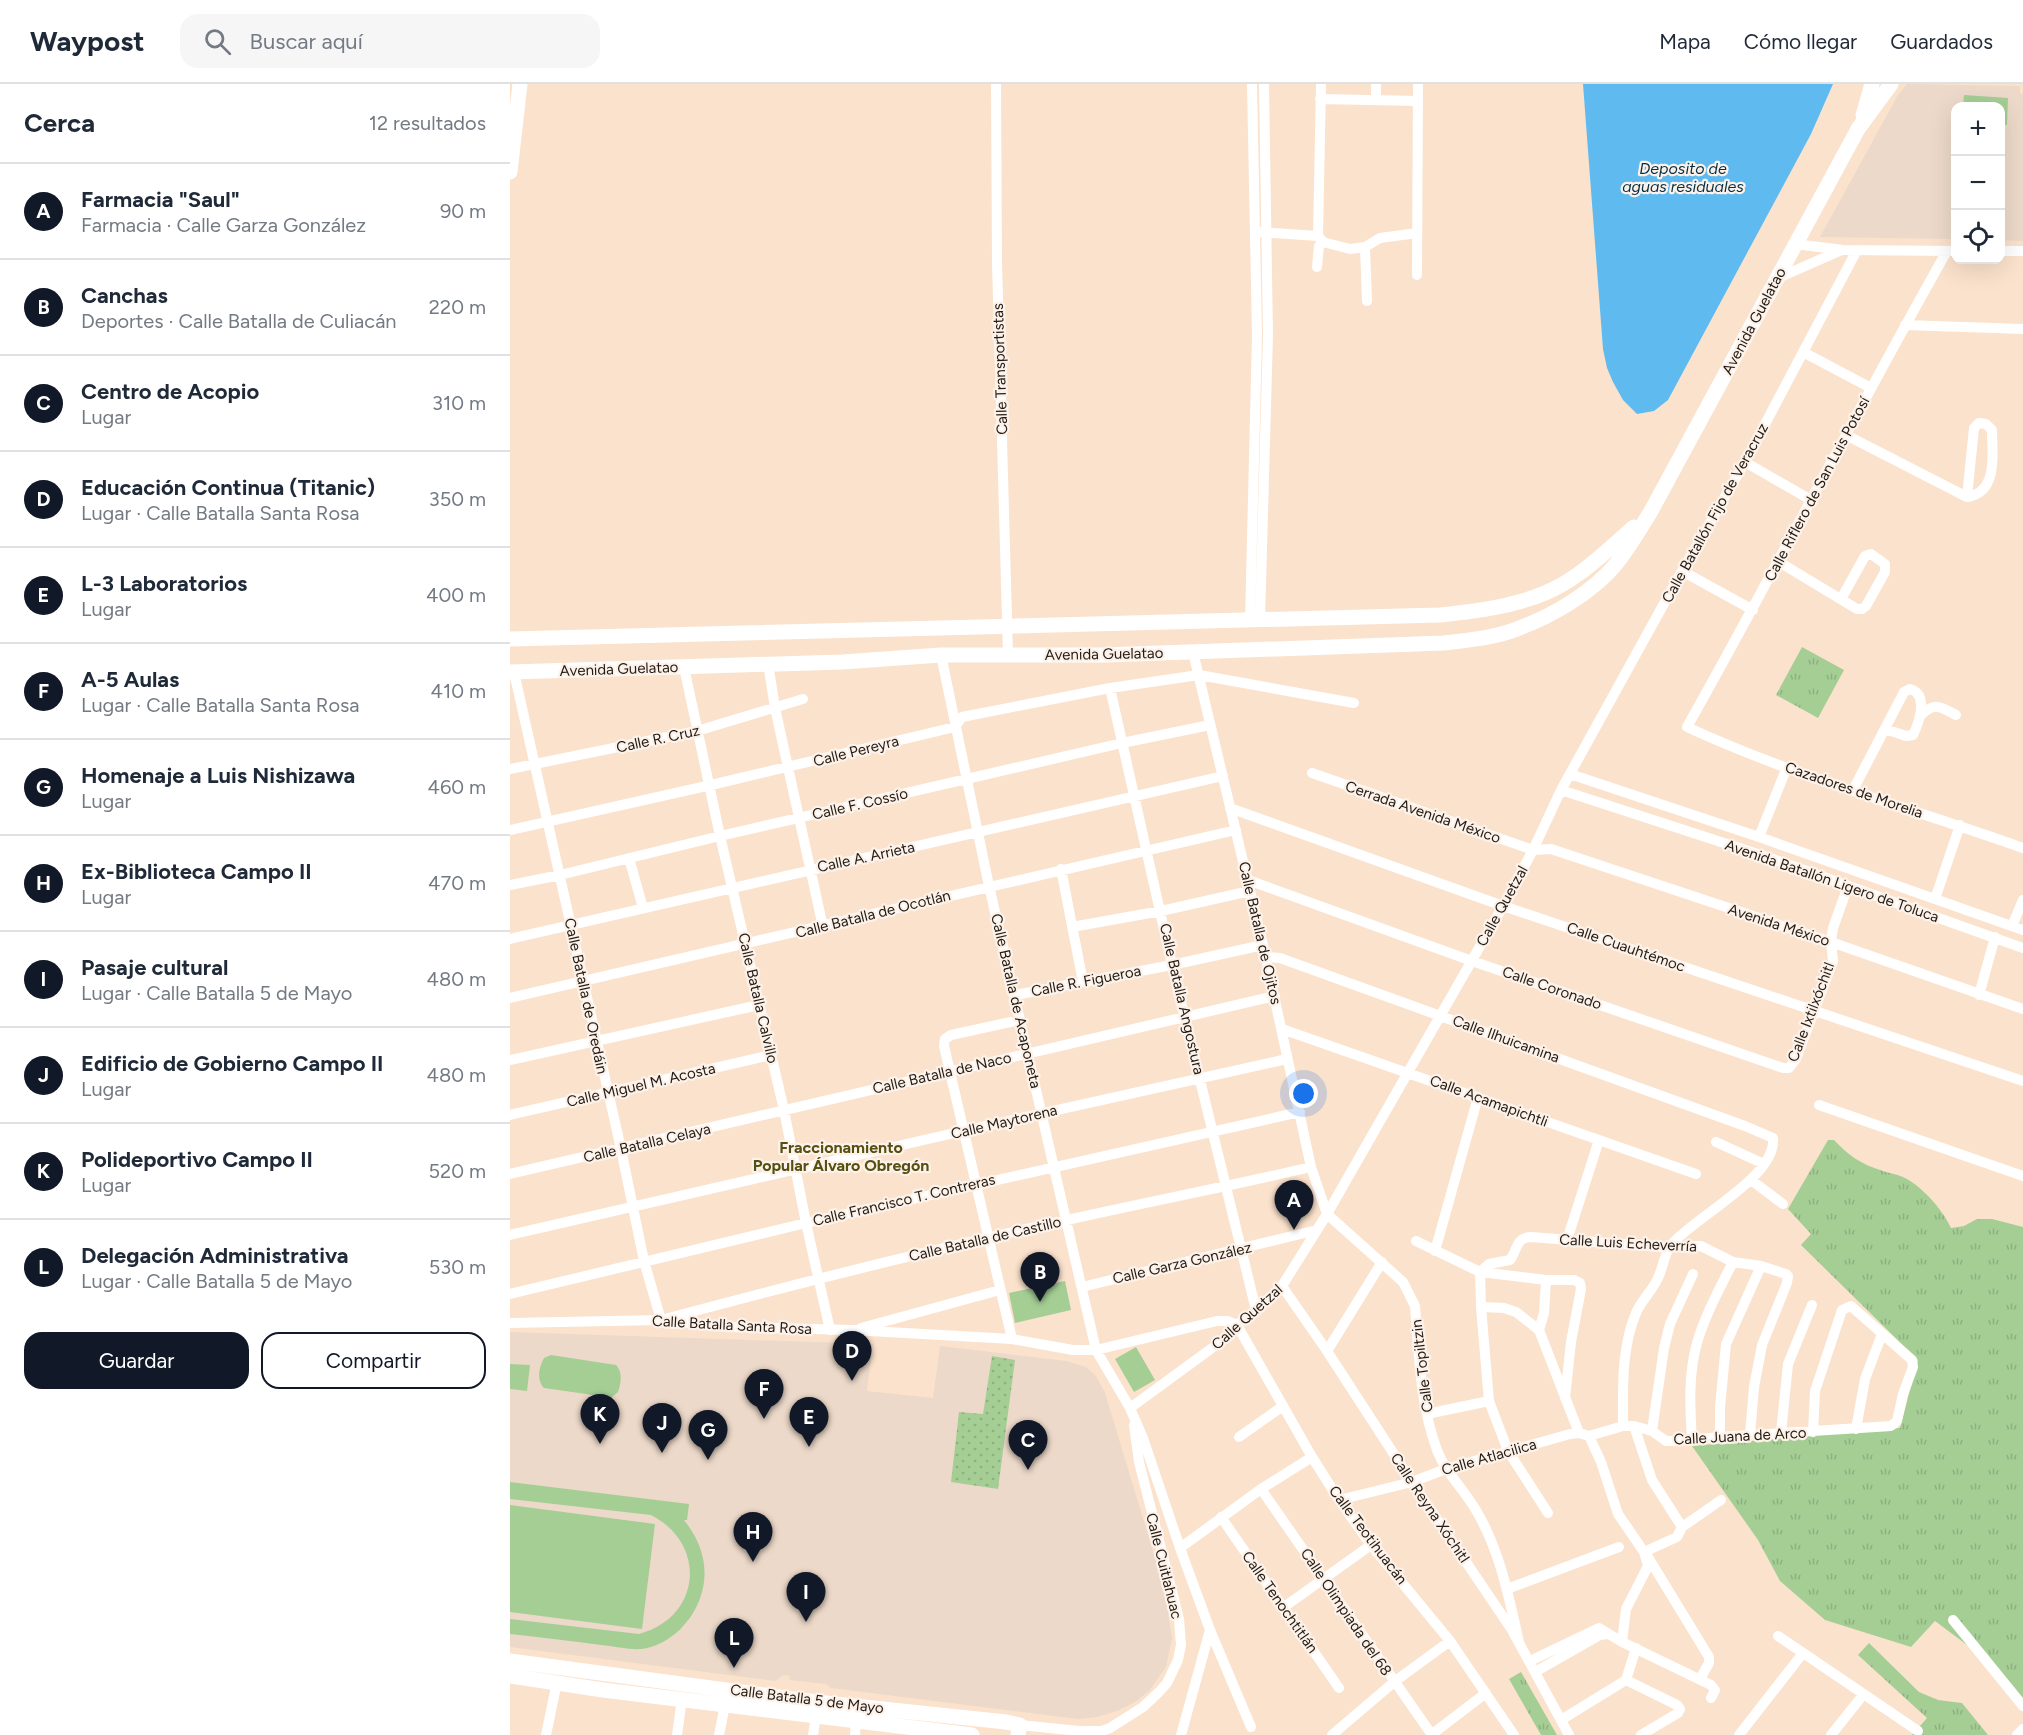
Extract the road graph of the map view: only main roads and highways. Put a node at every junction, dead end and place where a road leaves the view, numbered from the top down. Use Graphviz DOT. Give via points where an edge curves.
graph roads {
  1 [pos="520,84"];
  2 [pos="1872,84"];
  3 [pos="1891,84"];
  4 [pos="1858,129"];
  5 [pos="510,172"];
  6 [pos="1650,513"];
  7 [pos="510,639"];
  8 [pos="512,672"];
  9 [pos="510,1661"];
  10 [pos="604,1674"];
  11 [pos="510,1676"];
  12 [pos="603,1690"];
  13 [pos="683,1692"];
  14 [pos="816,1709"];
  15 [pos="856,1728"];
  16 [pos="899,1730"];
  17 [pos="1019,1730"];
  18 [pos="972,1735"];
  1 -- 5 [label="main road"];
  2 -- 4 [label="main road, Avenida Guelatao"];
  3 -- 4 [label="main road, Avenida Guelatao"];
  4 -- 6 [label="main road, Avenida Guelatao"];
  6 -- 7 [label="main road, Avenida Guelatao" via="1593,562 1545,593 1481,610 1440,615"];
  6 -- 8 [label="main road, Avenida Guelatao" via="1616,564 1588,590 1517,630 1483,638 1444,643 1193,652 942,655 842,662"];
  9 -- 10 [label="main road, Calle Batalla 5 de Mayo"];
  10 -- 12 [label="main road"];
  10 -- 13 [label="main road, Calle Batalla 5 de Mayo"];
  11 -- 12 [label="main road, Calle Batalla 5 de Mayo"];
  12 -- 13 [label="main road, Calle Batalla 5 de Mayo"];
  13 -- 14 [label="main road, Calle Batalla 5 de Mayo"];
  13 -- 14 [label="main road, Calle Batalla 5 de Mayo" via="725,1705"];
  14 -- 15 [label="main road, Calle Batalla 5 de Mayo"];
  14 -- 17 [label="main road, Calle Batalla 5 de Mayo" via="906,1710 1006,1722"];
  15 -- 16 [label="main road, Calle Batalla 5 de Mayo"];
  16 -- 18 [label="main road, Calle Batalla 5 de Mayo"];
}
